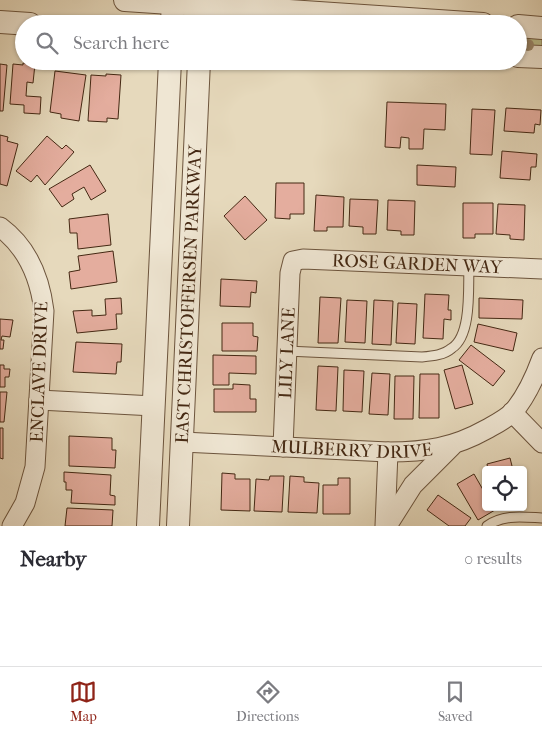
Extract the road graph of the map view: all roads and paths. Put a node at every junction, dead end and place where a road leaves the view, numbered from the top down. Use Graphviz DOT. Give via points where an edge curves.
graph roads {
  1 [pos="125,0"];
  2 [pos="172,9"];
  3 [pos="202,9"];
  4 [pos="314,15"];
  5 [pos="0,22"];
  6 [pos="15,23"];
  7 [pos="527,27"];
  8 [pos="542,28"];
  9 [pos="527,56"];
  10 [pos="542,57"];
  11 [pos="170,70"];
  12 [pos="199,70"];
  13 [pos="0,227"];
  14 [pos="293,261"];
  15 [pos="469,266"];
  16 [pos="542,269"];
  17 [pos="286,351"];
  18 [pos="542,358"];
  19 [pos="39,400"];
  20 [pos="154,406"];
  21 [pos="512,412"];
  22 [pos="182,442"];
  23 [pos="542,443"];
  24 [pos="454,445"];
  25 [pos="282,447"];
  26 [pos="388,452"];
  27 [pos="542,518"];
  28 [pos="178,521"];
  29 [pos="12,526"];
  30 [pos="148,526"];
  31 [pos="386,526"];
  32 [pos="487,526"];
  1 -- 2 [label="street"];
  2 -- 3 [label="street"];
  3 -- 4 [label="street"];
  5 -- 6 [label="street"];
  7 -- 8 [label="street"];
  9 -- 10 [label="street"];
  11 -- 20 [label="street, EAST CHRISTOFFERSEN PARKWAY"];
  12 -- 22 [label="street, EAST CHRISTOFFERSEN PARKWAY"];
  13 -- 19 [label="street, ENCLAVE DRIVE" via="24,253 33,267 40,289 44,321"];
  14 -- 15 [label="street, ROSE GARDEN WAY"];
  14 -- 17 [label="street, LILY LANE"];
  15 -- 16 [label="street, ROSE GARDEN WAY"];
  15 -- 17 [label="lane" via="462,335 454,348 439,355"];
  17 -- 25 [label="street, LILY LANE"];
  18 -- 21 [label="street, MULBERRY DRIVE" via="526,393"];
  19 -- 20 [label="street"];
  19 -- 29 [label="street, ENCLAVE DRIVE" via="32,480 25,503"];
  20 -- 28 [label="street" via="162,408 167,416 166,495 168,506"];
  20 -- 30 [label="street, EAST CHRISTOFFERSEN PARKWAY"];
  21 -- 23 [label="street"];
  21 -- 24 [label="street, MULBERRY DRIVE" via="476,436"];
  22 -- 25 [label="street, MULBERRY DRIVE"];
  22 -- 28 [label="street, EAST CHRISTOFFERSEN PARKWAY"];
  24 -- 26 [label="street, MULBERRY DRIVE" via="429,451"];
  24 -- 31 [label="street" via="414,485"];
  25 -- 26 [label="street, MULBERRY DRIVE"];
  26 -- 31 [label="street"];
  27 -- 32 [label="lane" via="508,516"];
}
